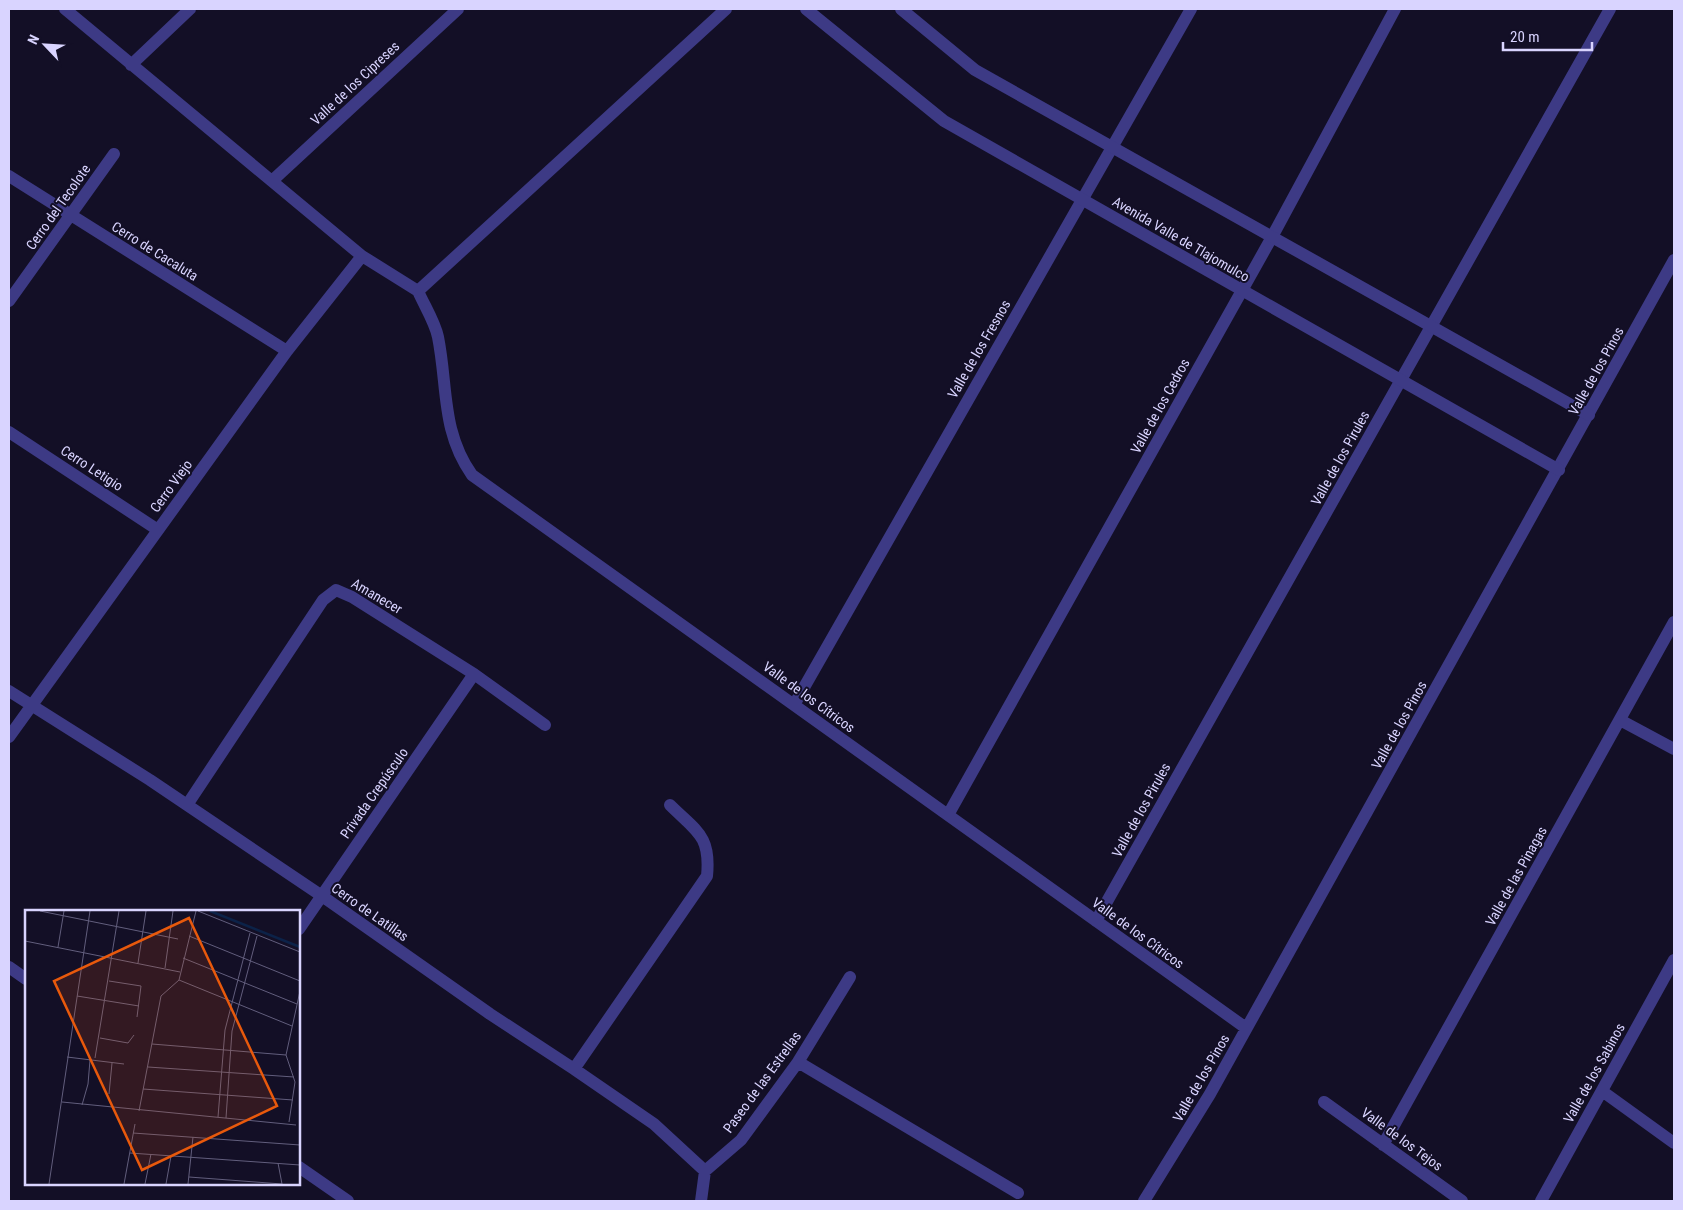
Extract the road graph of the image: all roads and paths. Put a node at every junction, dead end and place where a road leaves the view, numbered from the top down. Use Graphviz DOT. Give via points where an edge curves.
graph roads {
  1 [pos="64,9"];
  2 [pos="190,9"];
  3 [pos="458,9"];
  4 [pos="726,9"];
  5 [pos="806,9"];
  6 [pos="901,9"];
  7 [pos="1191,9"];
  8 [pos="1395,9"];
  9 [pos="1610,9"];
  10 [pos="131,65"];
  11 [pos="1112,146"];
  12 [pos="114,154"];
  13 [pos="9,176"];
  14 [pos="273,180"];
  15 [pos="1082,199"];
  16 [pos="71,217"];
  17 [pos="1272,237"];
  18 [pos="362,256"];
  19 [pos="1674,260"];
  20 [pos="1242,290"];
  21 [pos="418,291"];
  22 [pos="9,301"];
  23 [pos="1431,326"];
  24 [pos="287,350"];
  25 [pos="1401,380"];
  26 [pos="1589,416"];
  27 [pos="9,432"];
  28 [pos="1559,470"];
  29 [pos="158,530"];
  30 [pos="1674,622"];
  31 [pos="474,674"];
  32 [pos="9,691"];
  33 [pos="794,706"];
  34 [pos="32,707"];
  35 [pos="1620,720"];
  36 [pos="545,725"];
  37 [pos="9,737"];
  38 [pos="1674,749"];
  39 [pos="187,804"];
  40 [pos="670,805"];
  41 [pos="948,815"];
  42 [pos="322,896"];
  43 [pos="1096,921"];
  44 [pos="300,928"];
  45 [pos="1674,960"];
  46 [pos="9,967"];
  47 [pos="850,977"];
  48 [pos="25,978"];
  49 [pos="1246,1028"];
  50 [pos="798,1062"];
  51 [pos="574,1069"];
  52 [pos="1602,1091"];
  53 [pos="1324,1102"];
  54 [pos="1674,1143"];
  55 [pos="1384,1145"];
  56 [pos="300,1168"];
  57 [pos="705,1171"];
  58 [pos="1018,1193"];
  59 [pos="348,1201"];
  60 [pos="701,1201"];
  61 [pos="1144,1201"];
  62 [pos="1462,1201"];
  63 [pos="1541,1201"];
  1 -- 10 [label="street"];
  2 -- 10 [label="street"];
  3 -- 14 [label="street, Valle de los Cipreses"];
  4 -- 21 [label="street"];
  5 -- 15 [label="street, Avenida Valle de Tlajomulco" via="944,121"];
  6 -- 11 [label="street" via="975,70"];
  7 -- 11 [label="street, Valle de los Fresnos"];
  8 -- 17 [label="street, Valle de los Cedros"];
  9 -- 23 [label="street, Valle de los Pirules"];
  10 -- 14 [label="street"];
  11 -- 15 [label="street, Valle de los Fresnos"];
  11 -- 17 [label="street"];
  12 -- 16 [label="street, Cerro del Tecolote"];
  13 -- 16 [label="street, Cerro de Cacaluta"];
  14 -- 18 [label="street"];
  15 -- 20 [label="street, Avenida Valle de Tlajomulco"];
  15 -- 33 [label="street, Valle de los Fresnos"];
  16 -- 22 [label="street, Cerro del Tecolote"];
  16 -- 24 [label="street, Cerro de Cacaluta"];
  17 -- 20 [label="street, Valle de los Cedros"];
  17 -- 23 [label="street"];
  18 -- 21 [label="street"];
  18 -- 24 [label="street, Cerro Viejo"];
  19 -- 26 [label="street, Valle de los Pinos"];
  20 -- 25 [label="street, Avenida Valle de Tlajomulco"];
  20 -- 41 [label="street, Valle de los Cedros"];
  21 -- 33 [label="street, Valle de los Cítricos" via="438,336 451,434 472,475"];
  23 -- 25 [label="street, Valle de los Pirules"];
  23 -- 26 [label="street"];
  24 -- 29 [label="street, Cerro Viejo"];
  25 -- 28 [label="street, Avenida Valle de Tlajomulco"];
  25 -- 43 [label="street, Valle de los Pirules"];
  26 -- 28 [label="street, Valle de los Pinos"];
  27 -- 29 [label="street, Cerro Letigio"];
  28 -- 49 [label="street, Valle de los Pinos"];
  29 -- 34 [label="street, Cerro Viejo"];
  30 -- 35 [label="street, Valle de las Pinagas"];
  31 -- 36 [label="street, Amanecer"];
  31 -- 39 [label="street, Amanecer" via="336,590 323,600"];
  31 -- 42 [label="street, Privada Crepúsculo"];
  32 -- 34 [label="street, Cerro de Latillas"];
  33 -- 41 [label="street, Valle de los Cítricos"];
  34 -- 37 [label="street, Cerro Viejo"];
  34 -- 39 [label="street, Cerro de Latillas"];
  35 -- 38 [label="street"];
  35 -- 55 [label="street, Valle de las Pinagas"];
  39 -- 42 [label="street, Cerro de Latillas"];
  40 -- 51 [label="street" via="704,839 707,876"];
  41 -- 43 [label="street, Valle de los Cítricos"];
  42 -- 44 [label="street, Privada Crepúsculo"];
  42 -- 51 [label="street, Cerro de Latillas"];
  43 -- 49 [label="street, Valle de los Cítricos"];
  45 -- 52 [label="street, Valle de los Sabinos"];
  46 -- 48 [label="street"];
  47 -- 50 [label="street, Paseo de las Estrellas"];
  49 -- 61 [label="street, Valle de los Pinos" via="1210,1094"];
  50 -- 57 [label="street, Paseo de las Estrellas" via="741,1140"];
  50 -- 58 [label="street"];
  51 -- 57 [label="street, Cerro de Latillas" via="654,1124"];
  52 -- 54 [label="street"];
  52 -- 63 [label="street, Valle de los Sabinos"];
  53 -- 55 [label="street, Valle de los Tejos"];
  55 -- 62 [label="street, Valle de los Tejos"];
  56 -- 59 [label="street"];
  57 -- 60 [label="street"];
}
